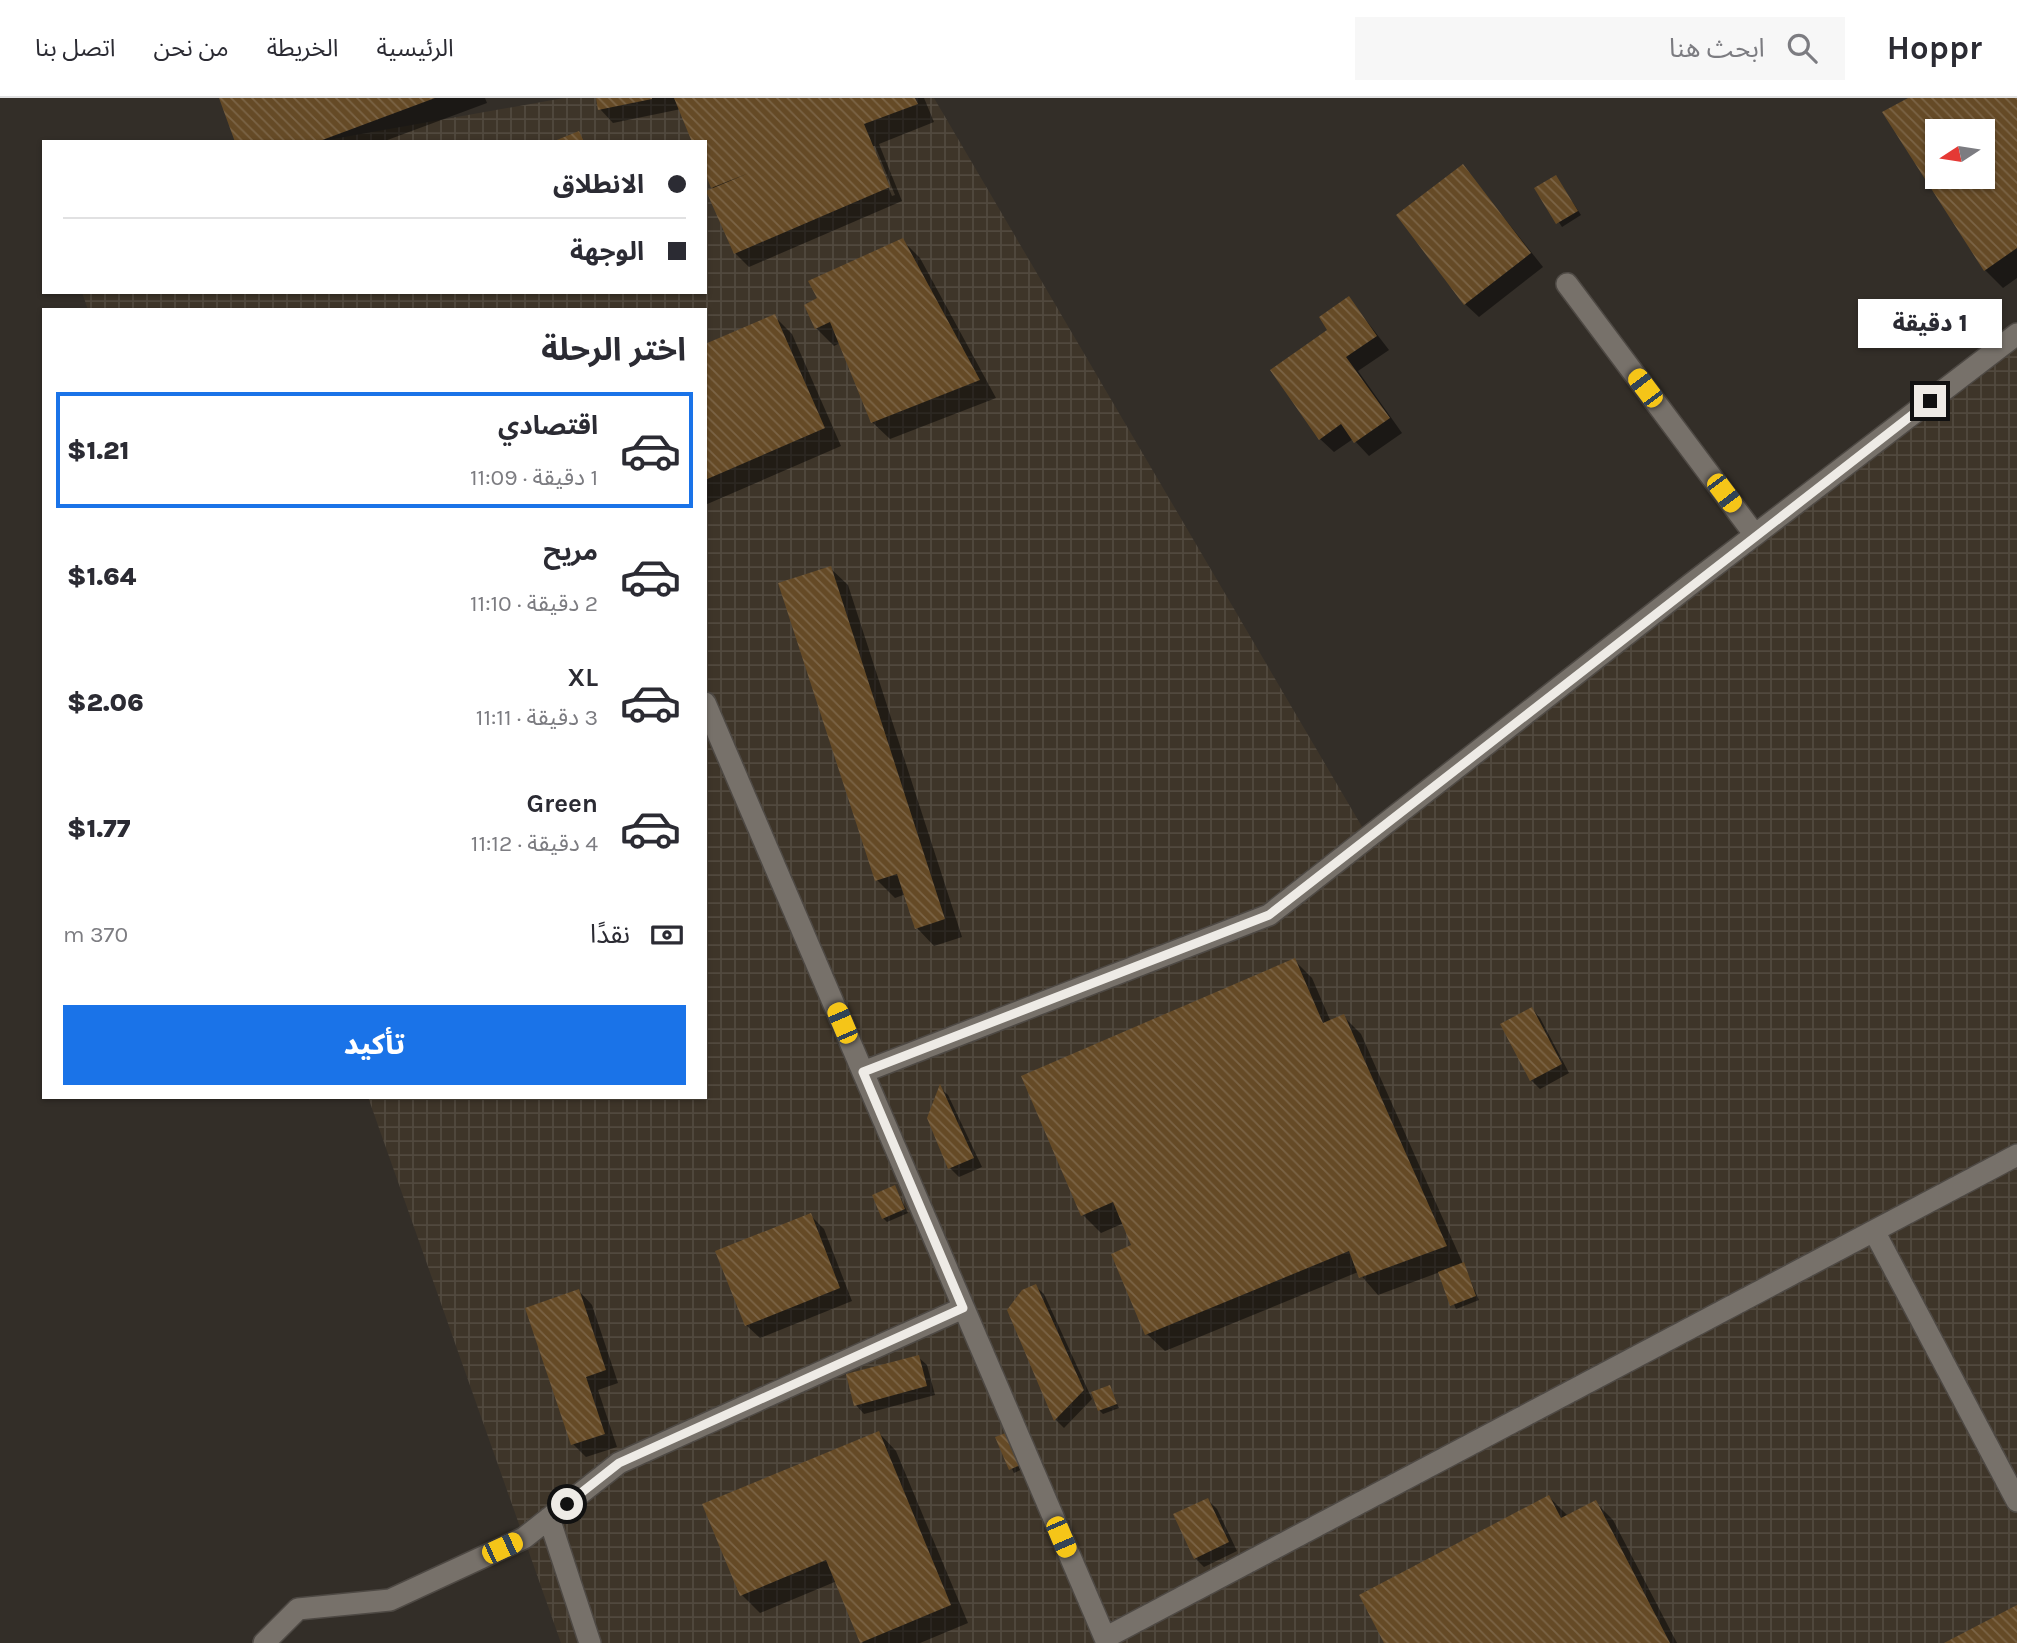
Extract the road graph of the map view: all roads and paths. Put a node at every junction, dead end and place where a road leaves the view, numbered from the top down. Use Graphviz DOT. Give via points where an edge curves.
graph roads {
  1 [pos="1567,284"];
  2 [pos="2017,334"];
  3 [pos="1755,535"];
  4 [pos="707,708"];
  5 [pos="863,1072"];
  6 [pos="2017,1155"];
  7 [pos="1874,1231"];
  8 [pos="963,1308"];
  9 [pos="2017,1501"];
  10 [pos="550,1518"];
  11 [pos="264,1643"];
  12 [pos="590,1643"];
  1 -- 3 [label="street"];
  2 -- 3 [label="street"];
  3 -- 5 [label="street" via="1269,915"];
  4 -- 5 [label="street"];
  5 -- 8 [label="street"];
  6 -- 7 [label="street"];
  7 -- 8 [label="street" via="1105,1639"];
  7 -- 9 [label="street"];
  8 -- 10 [label="street" via="619,1463"];
  10 -- 11 [label="street" via="524,1538 390,1600 298,1609"];
  10 -- 12 [label="street"];
}
